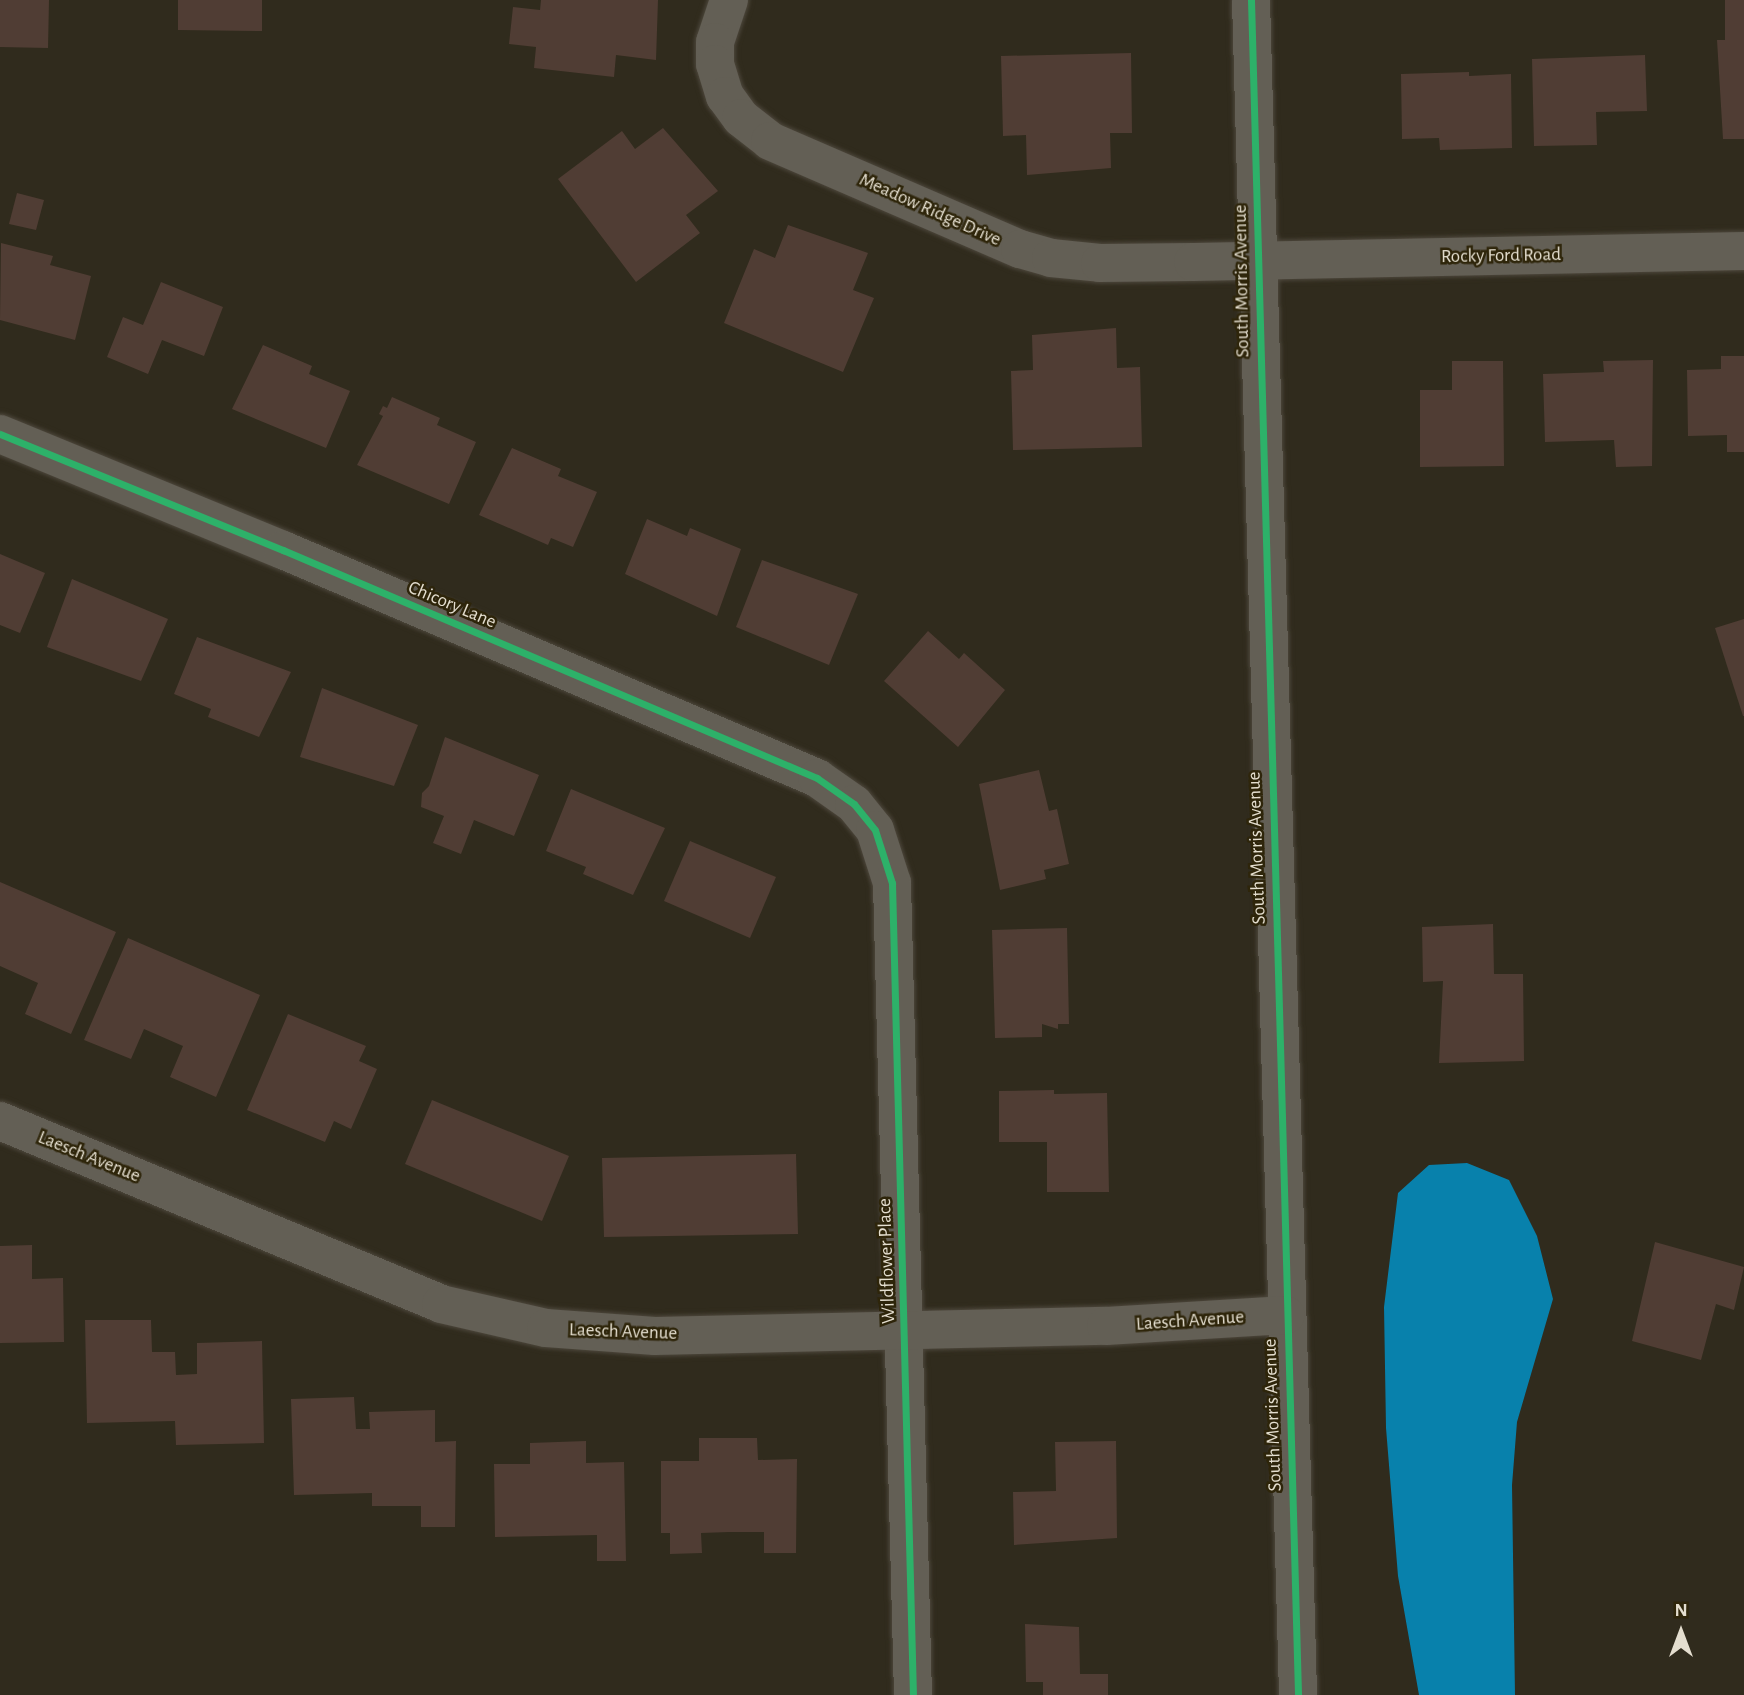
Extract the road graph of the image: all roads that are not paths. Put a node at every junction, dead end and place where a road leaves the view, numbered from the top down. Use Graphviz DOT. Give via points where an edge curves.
graph roads {
  1 [pos="729,0"];
  2 [pos="1251,0"];
  3 [pos="1744,251"];
  4 [pos="1257,261"];
  5 [pos="0,435"];
  6 [pos="875,830"];
  7 [pos="0,1121"];
  8 [pos="1286,1315"];
  9 [pos="905,1330"];
  10 [pos="914,1695"];
  11 [pos="1297,1695"];
  1 -- 4 [label="street, Meadow Ridge Drive" via="716,41 725,96 741,118 770,141 1020,249 1051,258 1100,263"];
  2 -- 4 [label="street, South Morris Avenue"];
  3 -- 4 [label="street, Rocky Ford Road"];
  4 -- 8 [label="street, South Morris Avenue"];
  5 -- 6 [label="street, Chicory Lane" via="283,550 817,778 854,804"];
  6 -- 9 [label="street, Wildflower Place" via="892,883"];
  7 -- 9 [label="street, Laesch Avenue" via="441,1304 493,1318 600,1334"];
  8 -- 9 [label="street, Laesch Avenue" via="1106,1326"];
  8 -- 11 [label="street, South Morris Avenue"];
  9 -- 10 [label="street, Wildflower Place"];
}
